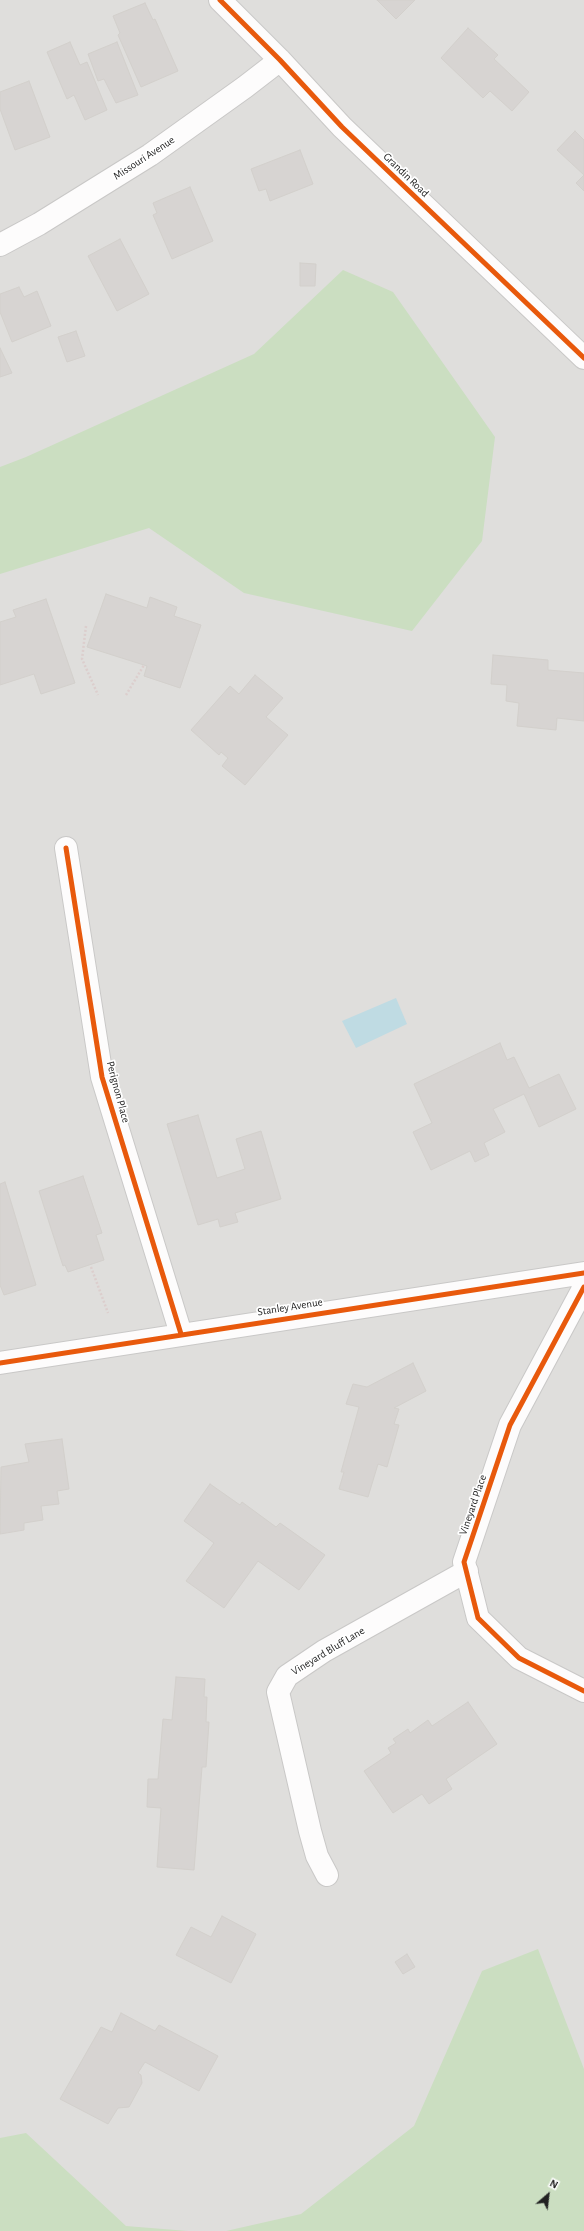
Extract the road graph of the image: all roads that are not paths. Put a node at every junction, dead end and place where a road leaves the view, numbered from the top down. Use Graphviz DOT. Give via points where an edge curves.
graph roads {
  1 [pos="220,0"];
  2 [pos="280,60"];
  3 [pos="0,245"];
  4 [pos="584,358"];
  5 [pos="66,848"];
  6 [pos="584,1273"];
  7 [pos="584,1287"];
  8 [pos="181,1334"];
  9 [pos="0,1363"];
  10 [pos="467,1571"];
  11 [pos="584,1691"];
  12 [pos="327,1875"];
  1 -- 2 [label="street, Grandin Road"];
  2 -- 3 [label="street, Missouri Avenue" via="150,155 39,224"];
  2 -- 4 [label="street, Grandin Road" via="342,127"];
  5 -- 8 [label="street, Perignon Place" via="102,1077"];
  6 -- 8 [label="street, Stanley Avenue"];
  7 -- 10 [label="street, Vineyard Place" via="510,1425 464,1562"];
  8 -- 9 [label="street, Stanley Avenue"];
  10 -- 11 [label="street, Vineyard Place" via="478,1618 519,1658"];
  10 -- 12 [label="street, Vineyard Bluff Lane" via="324,1651 287,1676 278,1692 310,1831 317,1856"];
}
